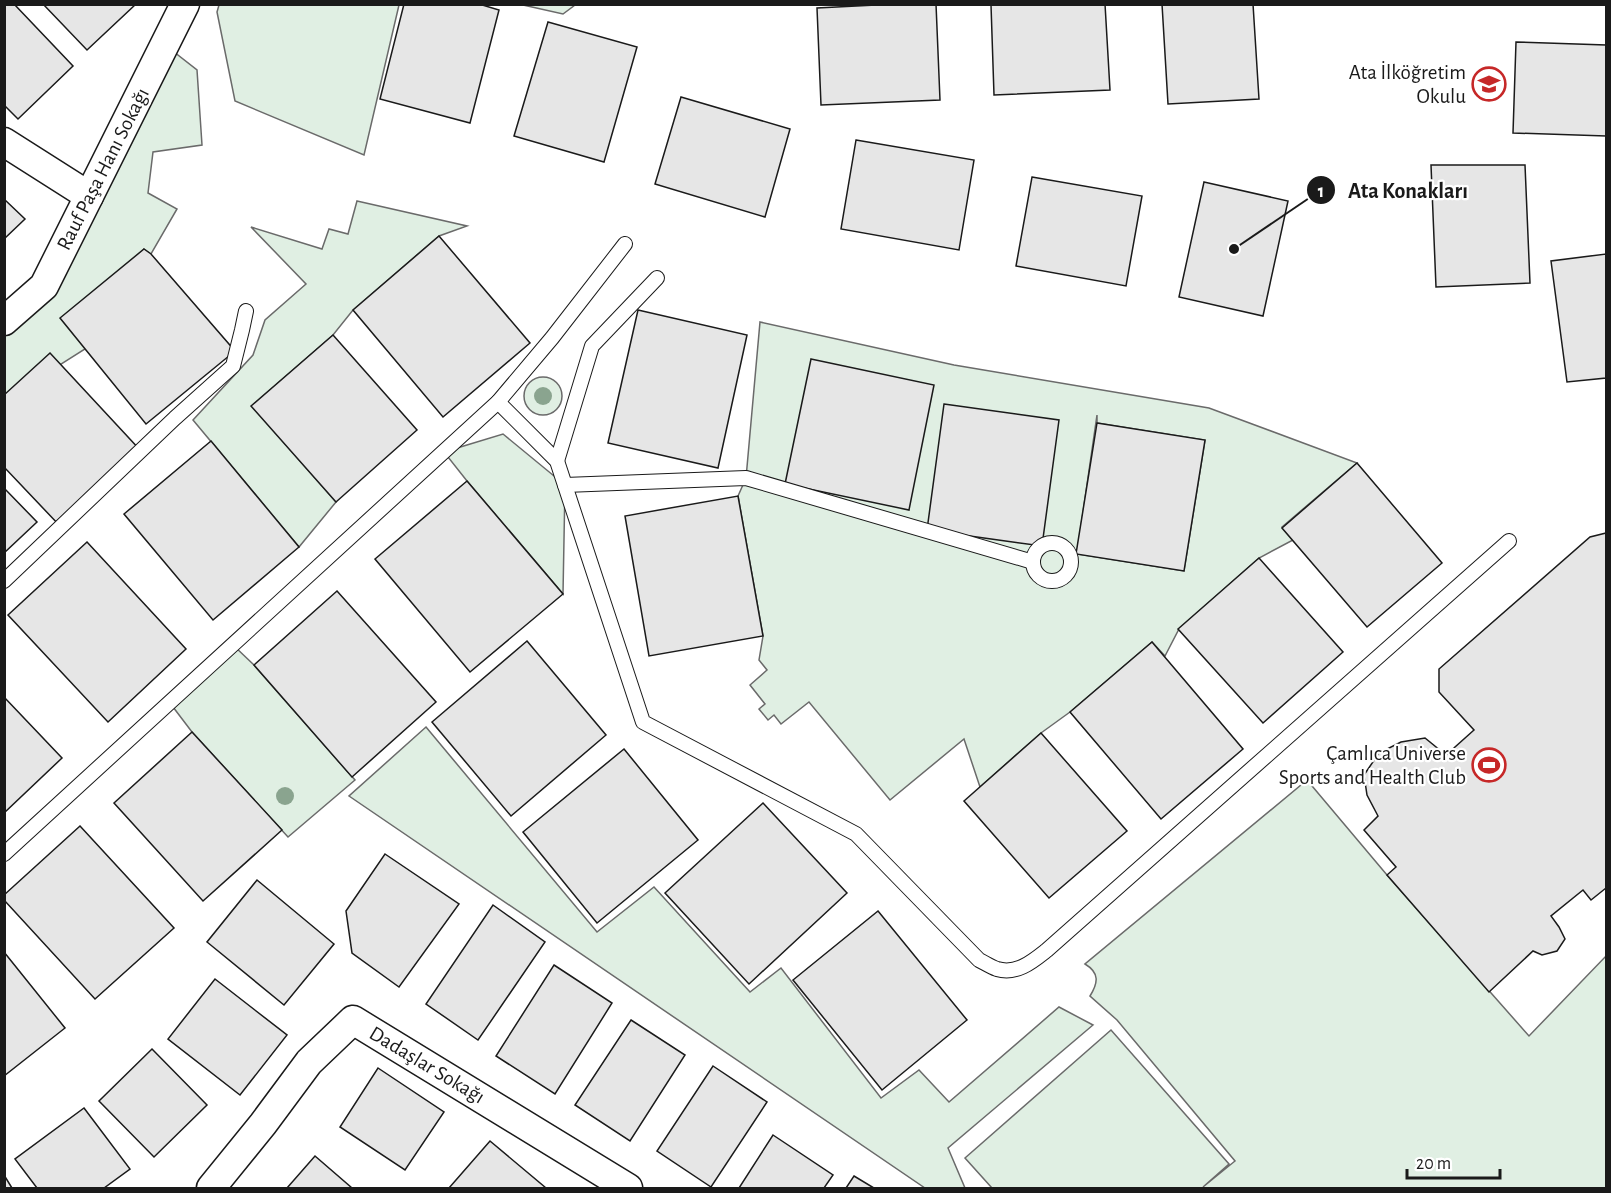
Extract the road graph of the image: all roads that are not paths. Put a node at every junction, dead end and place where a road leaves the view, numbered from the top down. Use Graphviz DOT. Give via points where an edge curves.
graph roads {
  1 [pos="185,4"];
  2 [pos="4,142"];
  3 [pos="89,196"];
  4 [pos="625,244"];
  5 [pos="657,278"];
  6 [pos="246,311"];
  7 [pos="4,321"];
  8 [pos="498,402"];
  9 [pos="557,461"];
  10 [pos="565,485"];
  11 [pos="1509,541"];
  12 [pos="1033,562"];
  13 [pos="4,581"];
  14 [pos="4,854"];
  15 [pos="616,1186"];
  16 [pos="211,1188"];
  1 -- 3 [label="street, Rauf Paşa Hanı Sokağı"];
  2 -- 3 [label="street"];
  3 -- 7 [label="street, Rauf Paşa Hanı Sokağı" via="44,286"];
  4 -- 8 [label="lane"];
  5 -- 9 [label="lane" via="592,346"];
  6 -- 13 [label="lane" via="232,366"];
  8 -- 9 [label="lane"];
  8 -- 14 [label="lane"];
  9 -- 10 [label="lane"];
  10 -- 11 [label="lane" via="644,722 856,834 979,960 1010,971 1030,964 1047,950"];
  10 -- 12 [label="lane" via="746,478"];
  15 -- 16 [label="street, Dadaşlar Sokağı" via="353,1020 309,1062"];
}
